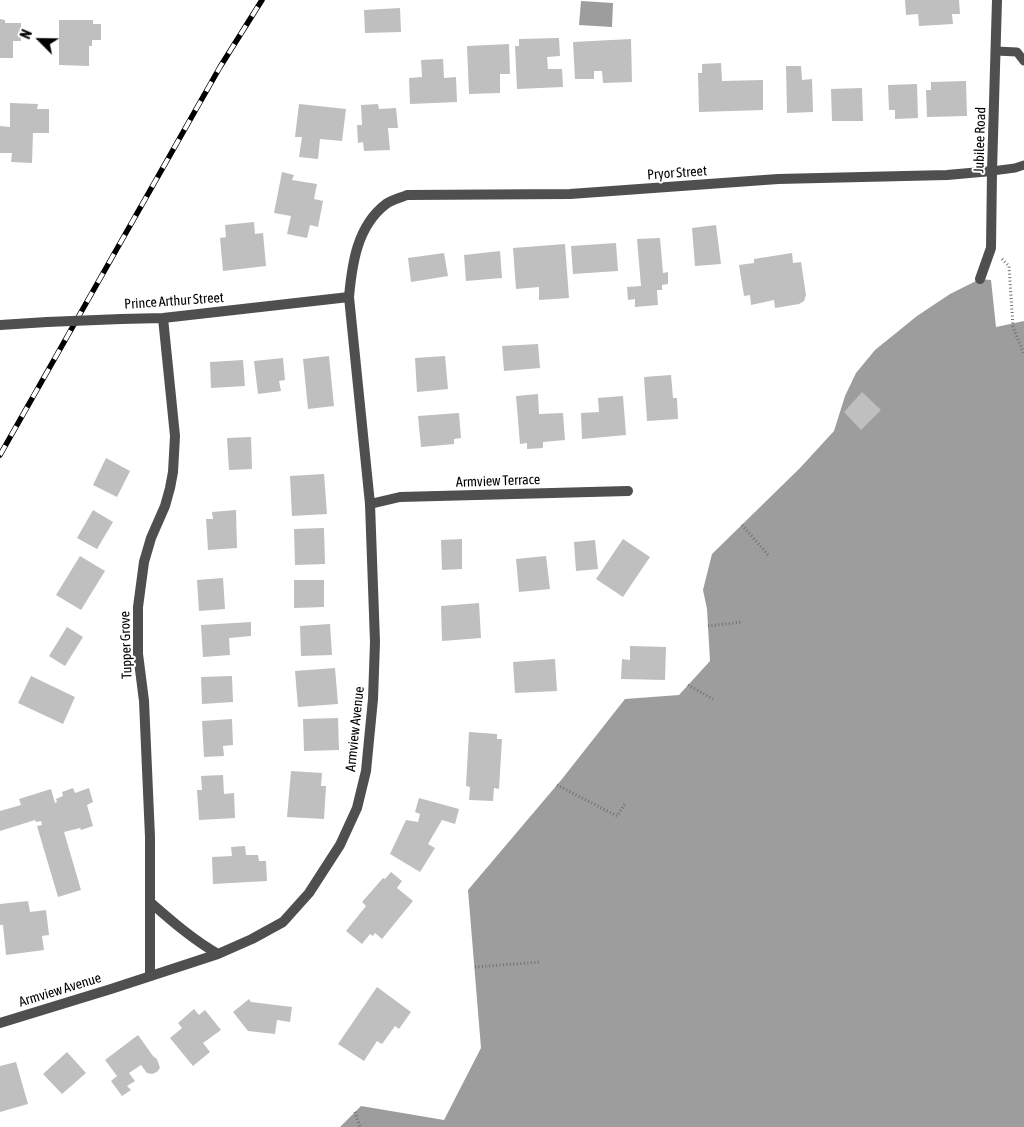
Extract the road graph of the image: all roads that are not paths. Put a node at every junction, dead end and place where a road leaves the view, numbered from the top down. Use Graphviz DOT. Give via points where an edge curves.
graph roads {
  1 [pos="997,0"];
  2 [pos="996,51"];
  3 [pos="1024,61"];
  4 [pos="1024,164"];
  5 [pos="992,171"];
  6 [pos="371,219"];
  7 [pos="980,279"];
  8 [pos="349,297"];
  9 [pos="163,318"];
  10 [pos="0,325"];
  11 [pos="628,491"];
  12 [pos="370,504"];
  13 [pos="150,902"];
  14 [pos="218,954"];
  15 [pos="150,976"];
  16 [pos="0,1023"];
  1 -- 2 [label="street, Jubilee Road"];
  2 -- 3 [label="lane" via="1017,52"];
  2 -- 5 [label="street, Jubilee Road"];
  4 -- 5 [label="lane"];
  5 -- 6 [label="street, Pryor Street" via="778,179 570,194 407,195 386,204"];
  5 -- 7 [label="street, Jubilee Road" via="991,248"];
  6 -- 8 [label="street, Armview Avenue" via="358,244 351,269"];
  8 -- 9 [label="street, Prince Arthur Street"];
  8 -- 12 [label="street, Armview Avenue"];
  9 -- 10 [label="street, Prince Arthur Street, bridge"];
  9 -- 13 [label="street, Tupper Grove" via="176,436 175,453 165,506 144,562 138,607 150,837"];
  11 -- 12 [label="street, Armview Terrace" via="400,497"];
  12 -- 14 [label="street, Armview Avenue" via="375,642 373,699 366,771 356,808 340,845 309,892 283,922"];
  13 -- 14 [label="street" via="198,943"];
  13 -- 15 [label="street, Tupper Grove"];
  14 -- 15 [label="street, Armview Avenue"];
  15 -- 16 [label="street, Armview Avenue"];
}
